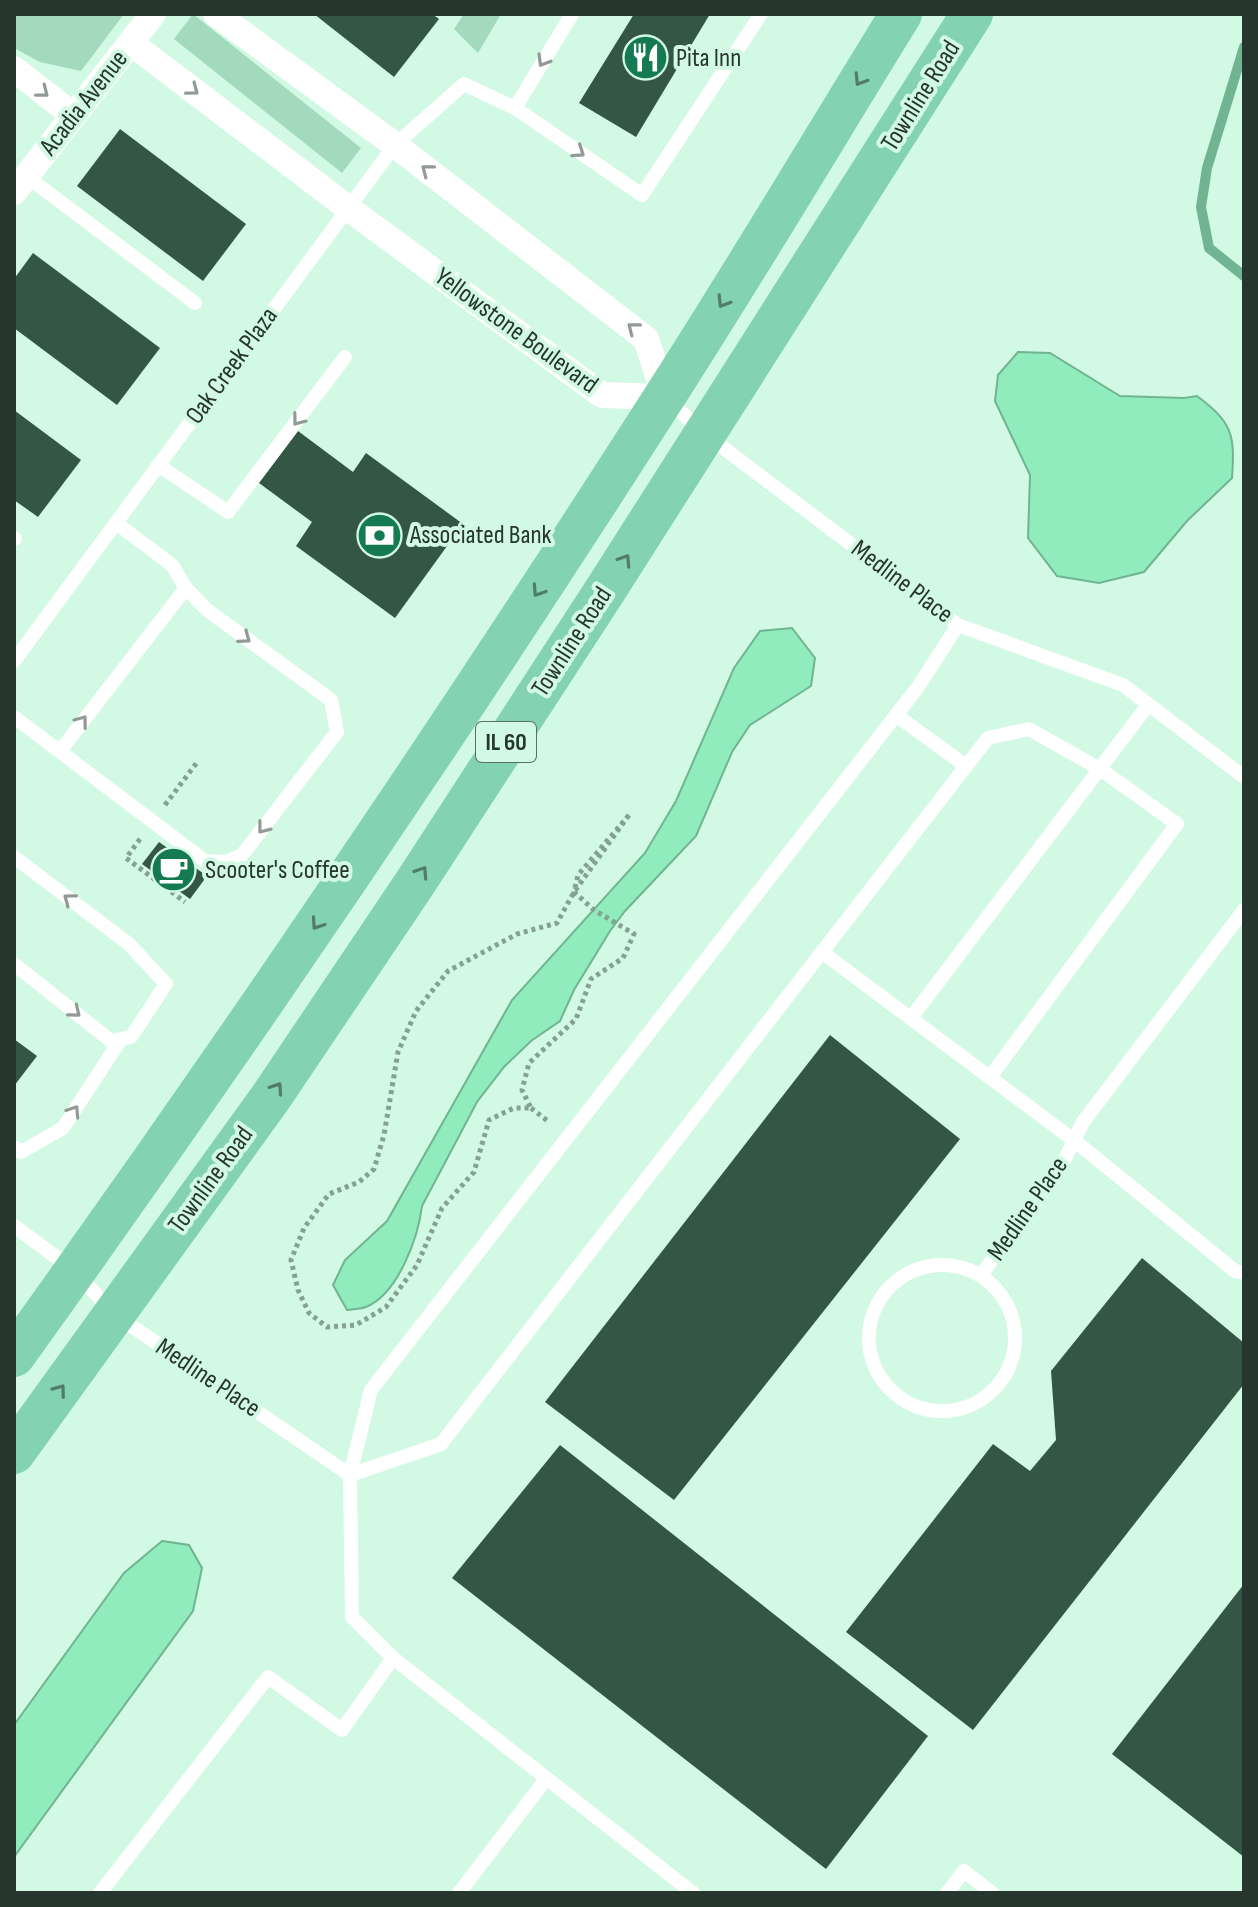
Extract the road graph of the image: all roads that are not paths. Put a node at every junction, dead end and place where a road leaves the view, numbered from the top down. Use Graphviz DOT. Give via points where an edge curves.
graph roads {
  1 [pos="153,14"];
  2 [pos="216,14"];
  3 [pos="572,14"];
  4 [pos="761,14"];
  5 [pos="901,14"];
  6 [pos="972,14"];
  7 [pos="131,43"];
  8 [pos="14,69"];
  9 [pos="515,108"];
  10 [pos="73,115"];
  11 [pos="395,145"];
  12 [pos="20,184"];
  13 [pos="348,208"];
  14 [pos="195,303"];
  15 [pos="345,357"];
  16 [pos="665,397"];
  17 [pos="705,434"];
  18 [pos="158,465"];
  19 [pos="116,523"];
  20 [pos="186,588"];
  21 [pos="958,625"];
  22 [pos="14,661"];
  23 [pos="1148,705"];
  24 [pos="896,715"];
  25 [pos="14,717"];
  26 [pos="60,751"];
  27 [pos="966,766"];
  28 [pos="1100,769"];
  29 [pos="1244,777"];
  30 [pos="14,857"];
  31 [pos="1244,910"];
  32 [pos="822,952"];
  33 [pos="14,964"];
  34 [pos="911,1018"];
  35 [pos="121,1039"];
  36 [pos="990,1077"];
  37 [pos="1075,1141"];
  38 [pos="14,1147"];
  39 [pos="14,1226"];
  40 [pos="75,1271"];
  41 [pos="1244,1273"];
  42 [pos="981,1275"];
  43 [pos="114,1314"];
  44 [pos="14,1356"];
  45 [pos="14,1453"];
  46 [pos="350,1475"];
  47 [pos="393,1658"];
  48 [pos="546,1779"];
  49 [pos="100,1893"];
  50 [pos="459,1893"];
  51 [pos="693,1893"];
  52 [pos="947,1893"];
  53 [pos="992,1893"];
  1 -- 7 [label="street, Acadia Avenue"];
  2 -- 11 [label="street"];
  3 -- 9 [label="lane, one-way"];
  9 -- 4 [label="lane, one-way" via="642,195"];
  5 -- 16 [label="main road, IL 60, one-way"];
  6 -- 17 [label="main road, Townline Road / IL 60"];
  7 -- 10 [label="street, Acadia Avenue"];
  7 -- 13 [label="street, Yellowstone Boulevard, one-way"];
  8 -- 10 [label="street, one-way"];
  9 -- 11 [label="lane, Oak Creek Plaza" via="464,84"];
  10 -- 12 [label="street, Acadia Avenue"];
  11 -- 13 [label="lane, Oak Creek Plaza"];
  16 -- 11 [label="street, one-way" via="646,339"];
  12 -- 14 [label="lane"];
  13 -- 16 [label="street, Yellowstone Boulevard" via="602,395"];
  13 -- 18 [label="lane, Oak Creek Plaza"];
  15 -- 18 [label="lane, one-way" via="228,512"];
  16 -- 17 [label="lane, Medline Place"];
  16 -- 40 [label="main road, IL 60, one-way" via="414,781"];
  17 -- 21 [label="lane, Medline Place"];
  43 -- 17 [label="main road, Townline Road / IL 60, one-way" via="271,1097 415,883"];
  18 -- 19 [label="lane, Oak Creek Plaza"];
  19 -- 20 [label="lane" via="172,565"];
  19 -- 22 [label="lane, Oak Creek Plaza"];
  26 -- 20 [label="lane, one-way"];
  20 -- 26 [label="lane, one-way" via="207,610 331,700 337,732 242,855 226,862 205,861"];
  21 -- 23 [label="lane, Medline Place" via="1123,685"];
  21 -- 24 [label="lane"];
  23 -- 28 [label="lane"];
  23 -- 29 [label="lane, Medline Place"];
  24 -- 27 [label="lane"];
  24 -- 46 [label="lane" via="371,1390"];
  25 -- 26 [label="lane"];
  27 -- 28 [label="lane" via="988,738 1029,729"];
  27 -- 32 [label="lane"];
  28 -- 34 [label="lane"];
  28 -- 36 [label="lane" via="1177,824"];
  35 -- 30 [label="lane, one-way" via="131,1037 166,984 129,944"];
  31 -- 37 [label="lane, Medline Place" via="1083,1122"];
  32 -- 34 [label="lane"];
  32 -- 46 [label="lane" via="441,1444"];
  33 -- 35 [label="lane, one-way" via="111,1041"];
  34 -- 36 [label="lane"];
  38 -- 35 [label="lane, one-way" via="21,1152 63,1128"];
  36 -- 37 [label="lane"];
  37 -- 41 [label="lane"];
  37 -- 42 [label="lane, Medline Place" via="1059,1171"];
  39 -- 40 [label="lane, Medline Place"];
  40 -- 43 [label="lane, Medline Place"];
  40 -- 44 [label="main road, IL 60"];
  42 -- 42 [label="lane, Medline Place" via="959,1266 911,1271 876,1305 869,1328 870,1352 878,1375 893,1393 914,1406 949,1411 983,1399 1001,1383 1016,1337 1012,1313 1000,1291"];
  45 -- 43 [label="main road, Townline Road / IL 60, one-way"];
  43 -- 46 [label="lane, Medline Place"];
  46 -- 47 [label="lane" via="352,1617"];
  47 -- 48 [label="lane"];
  47 -- 49 [label="lane" via="342,1730 268,1677"];
  48 -- 50 [label="lane"];
  48 -- 51 [label="lane"];
  52 -- 53 [label="lane" via="964,1871"];
}
